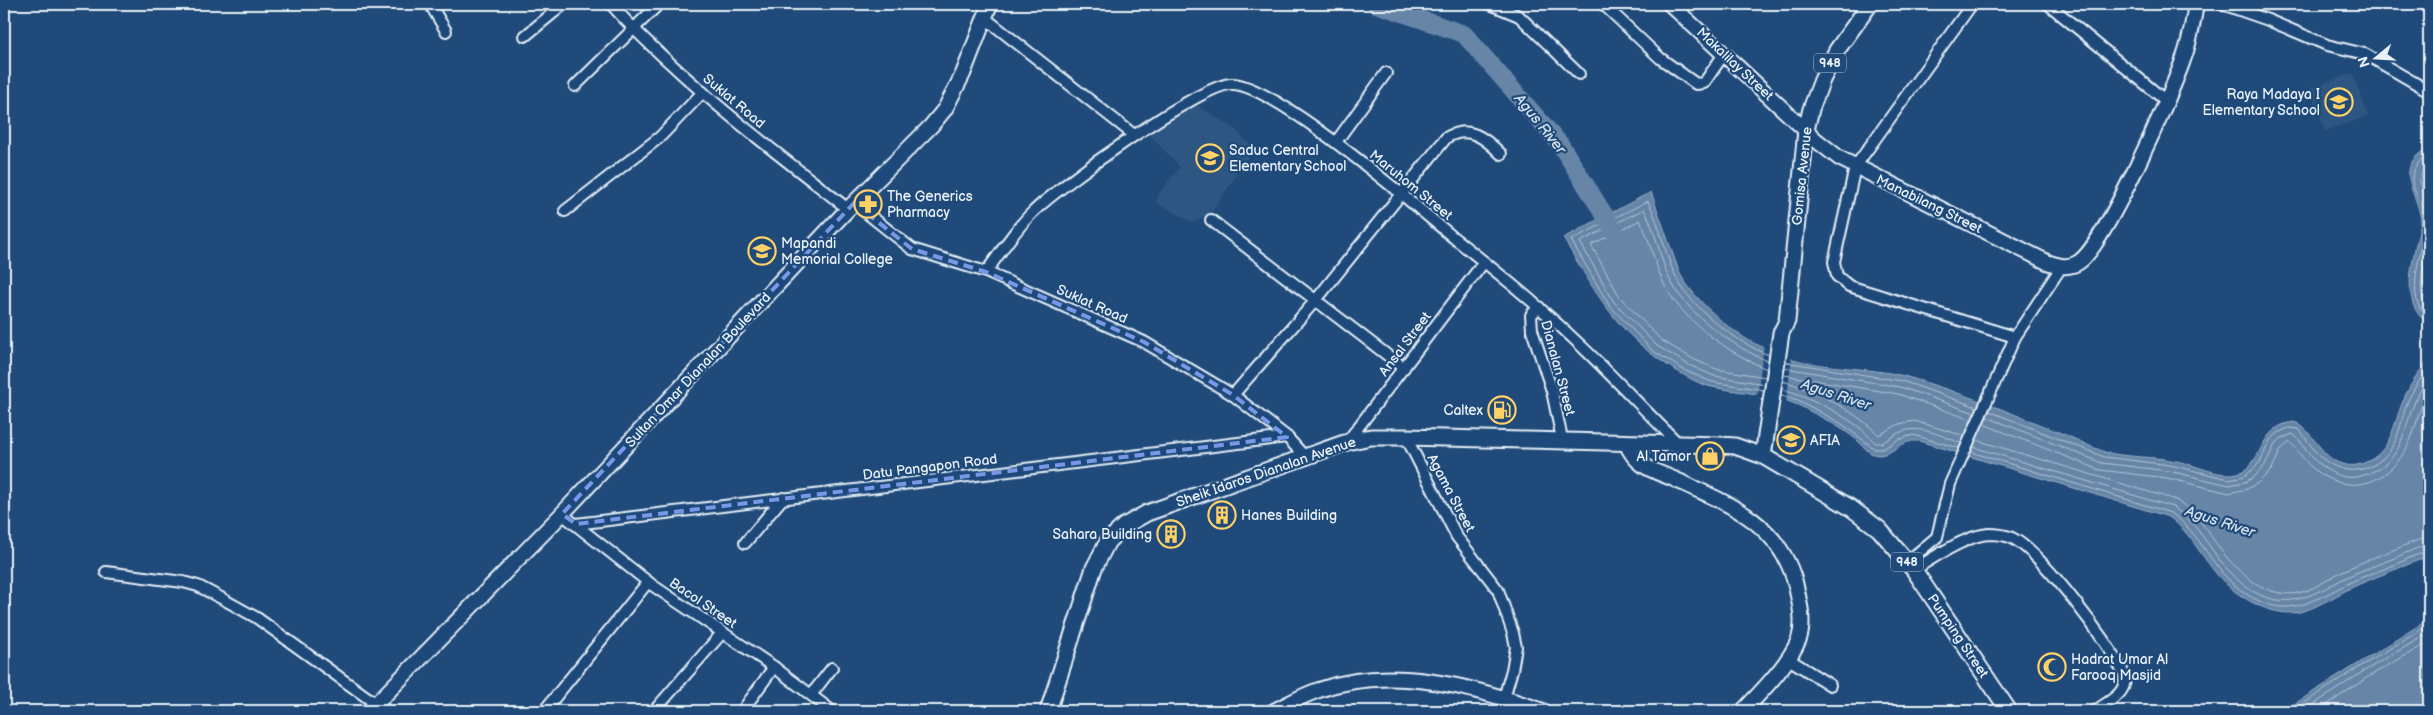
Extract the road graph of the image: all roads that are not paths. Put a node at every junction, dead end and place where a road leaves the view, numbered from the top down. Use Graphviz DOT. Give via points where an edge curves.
graph roads {
  1 [pos="430,4"];
  2 [pos="564,4"];
  3 [pos="611,4"];
  4 [pos="660,4"];
  5 [pos="990,4"];
  6 [pos="1490,4"];
  7 [pos="1603,4"];
  8 [pos="1860,4"];
  9 [pos="1870,4"];
  10 [pos="1972,4"];
  11 [pos="2048,4"];
  12 [pos="2196,4"];
  13 [pos="2222,4"];
  14 [pos="1676,5"];
  15 [pos="985,18"];
  16 [pos="632,29"];
  17 [pos="446,31"];
  18 [pos="525,36"];
  19 [pos="1724,54"];
  20 [pos="1386,73"];
  21 [pos="1579,74"];
  22 [pos="576,86"];
  23 [pos="2429,91"];
  24 [pos="702,92"];
  25 [pos="2166,101"];
  26 [pos="1802,127"];
  27 [pos="1134,136"];
  28 [pos="1336,142"];
  29 [pos="1501,154"];
  30 [pos="1855,168"];
  31 [pos="1401,194"];
  32 [pos="851,206"];
  33 [pos="565,211"];
  34 [pos="1211,220"];
  35 [pos="1484,262"];
  36 [pos="2065,266"];
  37 [pos="986,272"];
  38 [pos="1316,300"];
  39 [pos="1539,306"];
  40 [pos="2015,337"];
  41 [pos="1404,368"];
  42 [pos="1233,395"];
  43 [pos="1287,437"];
  44 [pos="1406,437"];
  45 [pos="1562,439"];
  46 [pos="1347,442"];
  47 [pos="1626,443"];
  48 [pos="1678,443"];
  49 [pos="1304,456"];
  50 [pos="1762,456"];
  51 [pos="783,498"];
  52 [pos="562,514"];
  53 [pos="576,524"];
  54 [pos="745,543"];
  55 [pos="1910,566"];
  56 [pos="106,572"];
  57 [pos="648,582"];
  58 [pos="722,633"];
  59 [pos="1787,658"];
  60 [pos="774,667"];
  61 [pos="832,668"];
  62 [pos="1830,685"];
  63 [pos="811,695"];
  64 [pos="1504,698"];
  65 [pos="377,709"];
  66 [pos="544,711"];
  67 [pos="654,711"];
  68 [pos="742,711"];
  69 [pos="832,711"];
  70 [pos="1048,711"];
  71 [pos="1274,711"];
  72 [pos="1543,711"];
  73 [pos="1743,711"];
  74 [pos="2009,711"];
  75 [pos="2095,711"];
  1 -- 17 [label="street"];
  2 -- 18 [label="street"];
  3 -- 16 [label="street, Suklat Road"];
  4 -- 16 [label="street"];
  5 -- 15 [label="main road, Sultan Omar Dianalan Boulevard"];
  6 -- 21 [label="street" via="1519,16"];
  7 -- 19 [label="street" via="1660,58 1696,84 1704,83"];
  8 -- 26 [label="main road, Gomisa Avenue / 948" via="1814,77"];
  9 -- 26 [label="main road, Gomisa Avenue / 948" via="1837,50"];
  10 -- 30 [label="street"];
  11 -- 25 [label="street"];
  12 -- 25 [label="main road" via="2184,58"];
  13 -- 23 [label="street" via="2327,45 2365,54"];
  14 -- 19 [label="main road, Makalilay Street"];
  15 -- 27 [label="street"];
  15 -- 32 [label="main road, Sultan Omar Dianalan Boulevard" via="945,109"];
  16 -- 22 [label="street"];
  16 -- 24 [label="street, Suklat Road"];
  19 -- 26 [label="main road, Makalilay Street"];
  20 -- 28 [label="street"];
  24 -- 32 [label="street, Suklat Road" via="750,133"];
  24 -- 33 [label="street" via="660,137"];
  25 -- 36 [label="main road" via="2096,243 2085,257"];
  26 -- 30 [label="main road, Manabilang Street" via="1826,149"];
  26 -- 50 [label="main road, Gomisa Avenue / 948" via="1778,320 1780,338"];
  27 -- 28 [label="street, Maruhom Street" via="1205,92 1224,84 1238,84 1278,104"];
  27 -- 37 [label="street, Maruhom Street" via="1033,212"];
  28 -- 31 [label="street, Maruhom Street"];
  29 -- 31 [label="street" via="1473,133 1455,133 1446,138"];
  30 -- 36 [label="main road, Manabilang Street" via="2047,262"];
  30 -- 40 [label="street" via="1836,248 1835,271 1840,280 1863,291"];
  31 -- 35 [label="street, Maruhom Street"];
  31 -- 38 [label="street"];
  32 -- 37 [label="street, Suklat Road" via="912,249"];
  32 -- 52 [label="main road, Sultan Omar Dianalan Boulevard"];
  34 -- 38 [label="street"];
  35 -- 39 [label="street, Maruhom Street"];
  35 -- 41 [label="street, Ansal Street"];
  36 -- 40 [label="street"];
  37 -- 42 [label="street, Suklat Road" via="1144,342"];
  38 -- 41 [label="street"];
  38 -- 42 [label="street"];
  39 -- 45 [label="street, Dianalan Street" via="1531,315 1532,330 1552,391"];
  39 -- 48 [label="street, Maruhom Street"];
  40 -- 55 [label="street" via="1950,484 1937,537"];
  41 -- 46 [label="street, Ansal Street"];
  42 -- 43 [label="street, Suklat Road"];
  43 -- 49 [label="street, Suklat Road"];
  43 -- 51 [label="street, Datu Pangapon Road"];
  44 -- 45 [label="main road, Sheik Idaros Dianalan Avenue"];
  44 -- 46 [label="main road, Sheik Idaros Dianalan Avenue" via="1372,437"];
  44 -- 64 [label="street, Agama Street" via="1457,537 1498,590 1516,647"];
  45 -- 47 [label="main road, Sheik Idaros Dianalan Avenue"];
  46 -- 49 [label="main road, Sheik Idaros Dianalan Avenue"];
  47 -- 48 [label="main road, Sheik Idaros Dianalan Avenue"];
  47 -- 59 [label="main road" via="1639,464 1756,522 1778,543 1792,571 1800,603 1799,638"];
  48 -- 50 [label="main road, Sheik Idaros Dianalan Avenue" via="1735,446"];
  49 -- 70 [label="main road, Sheik Idaros Dianalan Avenue" via="1147,513 1124,526 1108,541 1094,568"];
  50 -- 55 [label="main road, Pumping Street / 948" via="1864,517 1892,543"];
  51 -- 53 [label="street, Datu Pangapon Road"];
  51 -- 54 [label="street"];
  52 -- 53 [label="street, Bacol Street"];
  52 -- 65 [label="main road, Sultan Omar Dianalan Boulevard"];
  53 -- 57 [label="street, Bacol Street"];
  55 -- 74 [label="main road, Pumping Street / 948"];
  55 -- 75 [label="street" via="1982,535 2012,538 2031,552 2081,611 2124,674 2124,690"];
  56 -- 65 [label="street" via="198,586 256,618"];
  57 -- 58 [label="street, Bacol Street"];
  57 -- 66 [label="street"];
  58 -- 60 [label="street, Bacol Street"];
  58 -- 67 [label="street"];
  59 -- 62 [label="street"];
  59 -- 73 [label="main road"];
  60 -- 63 [label="street, Bacol Street"];
  60 -- 68 [label="street"];
  61 -- 63 [label="street"];
  63 -- 69 [label="street, Bacol Street"];
  64 -- 71 [label="main road" via="1439,683 1376,678 1318,690"];
  64 -- 72 [label="main road"];
}
